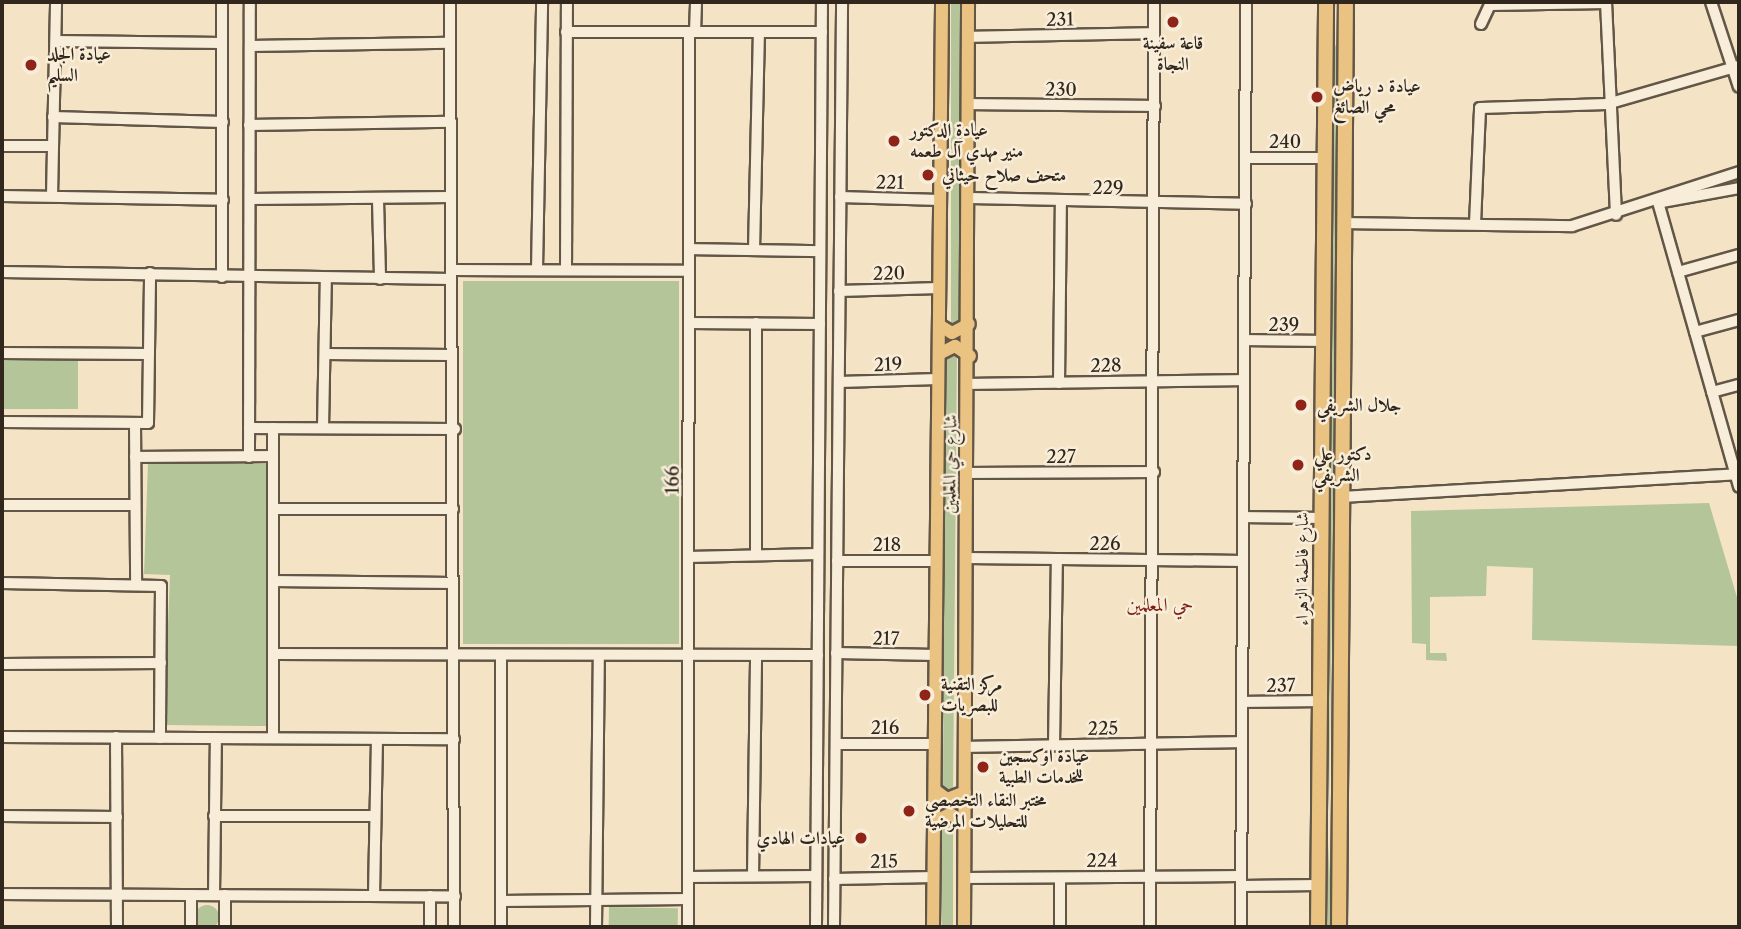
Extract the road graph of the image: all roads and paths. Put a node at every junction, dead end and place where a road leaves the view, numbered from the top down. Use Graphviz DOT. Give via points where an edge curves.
graph roads {
  1 [pos="56,2"];
  2 [pos="222,2"];
  3 [pos="250,2"];
  4 [pos="450,2"];
  5 [pos="542,2"];
  6 [pos="566,2"];
  7 [pos="696,2"];
  8 [pos="822,2"];
  9 [pos="842,2"];
  10 [pos="942,2"];
  11 [pos="968,2"];
  12 [pos="1154,2"];
  13 [pos="1246,2"];
  14 [pos="1326,2"];
  15 [pos="1346,2"];
  16 [pos="1606,2"];
  17 [pos="1711,2"];
  18 [pos="1326,19"];
  19 [pos="1346,21"];
  20 [pos="1481,24"];
  21 [pos="566,32"];
  22 [pos="692,32"];
  23 [pos="759,32"];
  24 [pos="822,32"];
  25 [pos="1154,33"];
  26 [pos="968,37"];
  27 [pos="55,41"];
  28 [pos="222,43"];
  29 [pos="450,43"];
  30 [pos="1326,43"];
  31 [pos="1346,44"];
  32 [pos="250,46"];
  33 [pos="1736,66"];
  34 [pos="1739,87"];
  35 [pos="967,104"];
  36 [pos="1606,104"];
  37 [pos="1155,106"];
  38 [pos="53,117"];
  39 [pos="223,122"];
  40 [pos="451,122"];
  41 [pos="821,123"];
  42 [pos="841,124"];
  43 [pos="250,125"];
  44 [pos="2,146"];
  45 [pos="53,146"];
  46 [pos="840,149"];
  47 [pos="821,150"];
  48 [pos="1246,158"];
  49 [pos="1325,158"];
  50 [pos="1739,172"];
  51 [pos="1739,188"];
  52 [pos="2,196"];
  53 [pos="52,196"];
  54 [pos="451,197"];
  55 [pos="840,197"];
  56 [pos="970,198"];
  57 [pos="250,199"];
  58 [pos="223,200"];
  59 [pos="378,200"];
  60 [pos="940,200"];
  61 [pos="1658,202"];
  62 [pos="1061,203"];
  63 [pos="1156,204"];
  64 [pos="1245,204"];
  65 [pos="1616,215"];
  66 [pos="1344,223"];
  67 [pos="1475,224"];
  68 [pos="689,249"];
  69 [pos="754,250"];
  70 [pos="820,251"];
  71 [pos="1739,255"];
  72 [pos="537,270"];
  73 [pos="566,270"];
  74 [pos="689,271"];
  75 [pos="2,272"];
  76 [pos="1678,272"];
  77 [pos="150,273"];
  78 [pos="451,274"];
  79 [pos="222,277"];
  80 [pos="249,277"];
  81 [pos="326,278"];
  82 [pos="380,279"];
  83 [pos="939,288"];
  84 [pos="839,291"];
  85 [pos="1739,320"];
  86 [pos="689,323"];
  87 [pos="756,323"];
  88 [pos="820,324"];
  89 [pos="969,324"];
  90 [pos="939,326"];
  91 [pos="1695,332"];
  92 [pos="1245,340"];
  93 [pos="1323,341"];
  94 [pos="2,353"];
  95 [pos="149,354"];
  96 [pos="325,354"];
  97 [pos="939,354"];
  98 [pos="452,355"];
  99 [pos="970,356"];
  100 [pos="938,379"];
  101 [pos="1244,380"];
  102 [pos="839,382"];
  103 [pos="1154,382"];
  104 [pos="1059,383"];
  105 [pos="969,384"];
  106 [pos="1739,385"];
  107 [pos="1712,392"];
  108 [pos="2,422"];
  109 [pos="135,423"];
  110 [pos="249,428"];
  111 [pos="273,428"];
  112 [pos="323,428"];
  113 [pos="455,429"];
  114 [pos="1739,440"];
  115 [pos="1727,444"];
  116 [pos="273,456"];
  117 [pos="135,457"];
  118 [pos="249,457"];
  119 [pos="1153,472"];
  120 [pos="968,473"];
  121 [pos="1736,474"];
  122 [pos="1739,487"];
  123 [pos="1342,497"];
  124 [pos="2,505"];
  125 [pos="135,505"];
  126 [pos="273,509"];
  127 [pos="453,509"];
  128 [pos="1243,517"];
  129 [pos="1321,518"];
  130 [pos="818,554"];
  131 [pos="756,555"];
  132 [pos="688,556"];
  133 [pos="967,558"];
  134 [pos="1056,559"];
  135 [pos="1153,560"];
  136 [pos="837,561"];
  137 [pos="937,561"];
  138 [pos="1243,561"];
  139 [pos="273,581"];
  140 [pos="135,582"];
  141 [pos="2,583"];
  142 [pos="453,583"];
  143 [pos="818,601"];
  144 [pos="836,602"];
  145 [pos="836,626"];
  146 [pos="818,627"];
  147 [pos="836,653"];
  148 [pos="273,654"];
  149 [pos="453,654"];
  150 [pos="501,655"];
  151 [pos="599,655"];
  152 [pos="688,655"];
  153 [pos="756,655"];
  154 [pos="818,655"];
  155 [pos="936,655"];
  156 [pos="161,663"];
  157 [pos="2,664"];
  158 [pos="1320,701"];
  159 [pos="1242,702"];
  160 [pos="2,737"];
  161 [pos="116,737"];
  162 [pos="160,738"];
  163 [pos="216,738"];
  164 [pos="273,738"];
  165 [pos="377,738"];
  166 [pos="454,739"];
  167 [pos="1242,742"];
  168 [pos="1152,743"];
  169 [pos="836,744"];
  170 [pos="935,744"];
  171 [pos="1054,745"];
  172 [pos="965,747"];
  173 [pos="935,790"];
  174 [pos="965,792"];
  175 [pos="2,816"];
  176 [pos="214,816"];
  177 [pos="375,816"];
  178 [pos="117,817"];
  179 [pos="1319,820"];
  180 [pos="934,822"];
  181 [pos="1339,822"];
  182 [pos="965,823"];
  183 [pos="1319,848"];
  184 [pos="1339,848"];
  185 [pos="753,876"];
  186 [pos="816,876"];
  187 [pos="688,877"];
  188 [pos="934,877"];
  189 [pos="1060,877"];
  190 [pos="1151,877"];
  191 [pos="964,878"];
  192 [pos="834,879"];
  193 [pos="1241,881"];
  194 [pos="1318,885"];
  195 [pos="2,894"];
  196 [pos="118,895"];
  197 [pos="191,895"];
  198 [pos="219,895"];
  199 [pos="374,895"];
  200 [pos="430,896"];
  201 [pos="455,896"];
  202 [pos="688,899"];
  203 [pos="597,900"];
  204 [pos="501,901"];
  205 [pos="816,901"];
  206 [pos="834,902"];
  207 [pos="816,926"];
  208 [pos="834,926"];
  209 [pos="117,927"];
  210 [pos="191,927"];
  211 [pos="225,927"];
  212 [pos="430,927"];
  213 [pos="454,927"];
  214 [pos="501,927"];
  215 [pos="596,927"];
  216 [pos="688,927"];
  217 [pos="933,927"];
  218 [pos="964,927"];
  219 [pos="1060,927"];
  220 [pos="1150,927"];
  221 [pos="1241,927"];
  222 [pos="1318,927"];
  223 [pos="1339,927"];
  1 -- 27 [label="street"];
  2 -- 28 [label="street"];
  3 -- 32 [label="street"];
  4 -- 29 [label="street"];
  5 -- 72 [label="street"];
  6 -- 21 [label="street"];
  7 -- 22 [label="street, 166"];
  8 -- 24 [label="street"];
  9 -- 42 [label="street"];
  10 -- 60 [label="main road, شارع حي المعلمين"];
  11 -- 26 [label="main road, شارع حي المعلمين"];
  12 -- 25 [label="street"];
  13 -- 48 [label="street"];
  14 -- 18 [label="highway, شارع فاطمة الزهراء"];
  15 -- 19 [label="highway"];
  16 -- 20 [label="street" via="1498,4 1486,9"];
  16 -- 36 [label="street"];
  17 -- 33 [label="street"];
  18 -- 19 [label="highway"];
  18 -- 30 [label="highway, شارع فاطمة الزهراء"];
  19 -- 31 [label="highway"];
  21 -- 22 [label="street"];
  21 -- 73 [label="street"];
  22 -- 23 [label="street"];
  22 -- 68 [label="street, 166"];
  23 -- 24 [label="street"];
  23 -- 69 [label="street"];
  24 -- 41 [label="street"];
  25 -- 26 [label="street, 231"];
  25 -- 37 [label="street"];
  26 -- 35 [label="main road, شارع حي المعلمين"];
  27 -- 28 [label="street"];
  27 -- 38 [label="street"];
  28 -- 39 [label="street"];
  29 -- 32 [label="street"];
  29 -- 40 [label="street"];
  30 -- 31 [label="highway"];
  30 -- 49 [label="highway, شارع فاطمة الزهراء"];
  31 -- 66 [label="highway"];
  32 -- 43 [label="street"];
  33 -- 34 [label="street"];
  33 -- 36 [label="street"];
  35 -- 37 [label="street, 230"];
  35 -- 56 [label="main road, شارع حي المعلمين"];
  36 -- 65 [label="street"];
  36 -- 67 [label="street" via="1480,108"];
  37 -- 63 [label="street"];
  38 -- 39 [label="street"];
  38 -- 45 [label="street"];
  39 -- 58 [label="street"];
  40 -- 43 [label="street"];
  40 -- 54 [label="street"];
  41 -- 42 [label="street" via="830,132"];
  41 -- 47 [label="street"];
  42 -- 46 [label="street"];
  43 -- 57 [label="street"];
  44 -- 45 [label="street"];
  45 -- 53 [label="street"];
  46 -- 47 [label="street" via="830,141"];
  46 -- 55 [label="street"];
  47 -- 70 [label="street"];
  48 -- 49 [label="street, 240"];
  48 -- 64 [label="street"];
  49 -- 93 [label="highway, شارع فاطمة الزهراء"];
  50 -- 61 [label="street"];
  51 -- 61 [label="street"];
  52 -- 53 [label="street"];
  53 -- 58 [label="street"];
  54 -- 59 [label="street"];
  54 -- 78 [label="street"];
  55 -- 60 [label="street, 221"];
  55 -- 84 [label="street"];
  56 -- 62 [label="street, 229"];
  56 -- 89 [label="main road, شارع حي المعلمين"];
  57 -- 59 [label="street"];
  57 -- 80 [label="street"];
  58 -- 79 [label="street"];
  59 -- 82 [label="street"];
  60 -- 83 [label="main road, شارع حي المعلمين"];
  61 -- 65 [label="street"];
  61 -- 76 [label="street"];
  62 -- 63 [label="street, 229"];
  62 -- 104 [label="street"];
  63 -- 64 [label="street, 229"];
  63 -- 103 [label="street"];
  64 -- 92 [label="street"];
  65 -- 67 [label="street" via="1572,226"];
  66 -- 67 [label="street"];
  66 -- 123 [label="highway"];
  68 -- 69 [label="street"];
  68 -- 74 [label="street, 166"];
  69 -- 70 [label="street"];
  70 -- 88 [label="street"];
  71 -- 76 [label="street"];
  72 -- 73 [label="street"];
  72 -- 78 [label="street"];
  73 -- 74 [label="street"];
  74 -- 86 [label="street, 166"];
  75 -- 77 [label="street"];
  76 -- 91 [label="street"];
  77 -- 79 [label="street"];
  77 -- 95 [label="street"];
  78 -- 82 [label="street"];
  78 -- 98 [label="street"];
  79 -- 80 [label="street"];
  80 -- 81 [label="street"];
  80 -- 110 [label="street"];
  81 -- 82 [label="street"];
  81 -- 96 [label="street"];
  83 -- 84 [label="street, 220"];
  83 -- 90 [label="main road, شارع حي المعلمين"];
  84 -- 102 [label="street"];
  85 -- 91 [label="street"];
  86 -- 87 [label="street"];
  86 -- 132 [label="street, 166"];
  87 -- 88 [label="street"];
  87 -- 131 [label="street"];
  88 -- 130 [label="street"];
  89 -- 90 [label="main road" via="956,333"];
  89 -- 99 [label="main road, شارع حي المعلمين"];
  90 -- 97 [label="main road, شارع حي المعلمين"];
  91 -- 107 [label="street"];
  92 -- 93 [label="street, 239"];
  92 -- 101 [label="street"];
  93 -- 129 [label="highway, شارع فاطمة الزهراء"];
  94 -- 95 [label="street"];
  95 -- 109 [label="street" via="148,423"];
  96 -- 98 [label="street"];
  96 -- 112 [label="street"];
  97 -- 99 [label="main road" via="955,346"];
  97 -- 100 [label="main road, شارع حي المعلمين"];
  98 -- 113 [label="street"];
  99 -- 105 [label="main road, شارع حي المعلمين"];
  100 -- 102 [label="street, 219"];
  100 -- 137 [label="main road, شارع حي المعلمين"];
  101 -- 103 [label="street, 228"];
  101 -- 128 [label="street"];
  102 -- 136 [label="street"];
  103 -- 104 [label="street, 228"];
  103 -- 119 [label="street"];
  104 -- 105 [label="street, 228"];
  105 -- 120 [label="main road, شارع حي المعلمين"];
  106 -- 107 [label="street"];
  107 -- 115 [label="street"];
  108 -- 109 [label="street"];
  109 -- 117 [label="street"];
  110 -- 111 [label="street"];
  110 -- 118 [label="street"];
  111 -- 112 [label="street"];
  111 -- 116 [label="street"];
  112 -- 113 [label="street"];
  113 -- 127 [label="street"];
  114 -- 115 [label="street"];
  115 -- 121 [label="street"];
  116 -- 118 [label="street"];
  116 -- 126 [label="street"];
  117 -- 118 [label="street"];
  117 -- 125 [label="street"];
  119 -- 120 [label="street, 227"];
  119 -- 135 [label="street"];
  120 -- 133 [label="main road, شارع حي المعلمين"];
  121 -- 122 [label="street"];
  121 -- 123 [label="street"];
  123 -- 181 [label="highway"];
  124 -- 125 [label="street"];
  125 -- 140 [label="street"];
  126 -- 127 [label="street"];
  126 -- 139 [label="street"];
  127 -- 142 [label="street"];
  128 -- 129 [label="street"];
  128 -- 138 [label="street"];
  129 -- 158 [label="highway, شارع فاطمة الزهراء"];
  130 -- 131 [label="street"];
  130 -- 143 [label="street"];
  131 -- 132 [label="street"];
  132 -- 152 [label="street, 166"];
  133 -- 134 [label="street, 226"];
  133 -- 172 [label="main road, شارع حي المعلمين"];
  134 -- 135 [label="street, 226"];
  134 -- 171 [label="street"];
  135 -- 138 [label="street, 226"];
  135 -- 168 [label="street"];
  136 -- 137 [label="street, 218"];
  136 -- 144 [label="street"];
  137 -- 155 [label="main road, شارع حي المعلمين"];
  138 -- 159 [label="street"];
  139 -- 142 [label="street"];
  139 -- 148 [label="street"];
  140 -- 141 [label="street"];
  140 -- 156 [label="street" via="161,586"];
  142 -- 149 [label="street"];
  143 -- 144 [label="street" via="827,610"];
  143 -- 146 [label="street"];
  144 -- 145 [label="street"];
  145 -- 146 [label="street" via="827,617"];
  145 -- 147 [label="street"];
  146 -- 154 [label="street"];
  147 -- 155 [label="street, 217"];
  147 -- 169 [label="street"];
  148 -- 149 [label="street"];
  148 -- 164 [label="street"];
  149 -- 150 [label="street"];
  149 -- 166 [label="street"];
  150 -- 151 [label="street"];
  150 -- 204 [label="street"];
  151 -- 152 [label="street"];
  151 -- 203 [label="street"];
  152 -- 153 [label="street"];
  152 -- 187 [label="street, 166"];
  153 -- 154 [label="street"];
  153 -- 185 [label="street"];
  154 -- 186 [label="street"];
  155 -- 170 [label="main road, شارع حي المعلمين"];
  156 -- 157 [label="street"];
  156 -- 162 [label="street"];
  158 -- 159 [label="street, 237"];
  158 -- 179 [label="highway, شارع فاطمة الزهراء"];
  159 -- 167 [label="street"];
  160 -- 161 [label="street"];
  161 -- 162 [label="street"];
  161 -- 178 [label="street"];
  162 -- 163 [label="street"];
  163 -- 164 [label="street"];
  163 -- 176 [label="street"];
  164 -- 165 [label="street"];
  165 -- 166 [label="street"];
  165 -- 177 [label="street"];
  166 -- 201 [label="street"];
  167 -- 168 [label="street, 225"];
  167 -- 193 [label="street"];
  168 -- 171 [label="street, 225"];
  168 -- 190 [label="street"];
  169 -- 170 [label="street, 216"];
  169 -- 192 [label="street"];
  170 -- 173 [label="main road, شارع حي المعلمين"];
  171 -- 172 [label="street, 225"];
  172 -- 174 [label="main road, شارع حي المعلمين"];
  173 -- 174 [label="main road" via="947,799"];
  173 -- 180 [label="main road, شارع حي المعلمين"];
  174 -- 182 [label="main road, شارع حي المعلمين"];
  175 -- 178 [label="street"];
  176 -- 177 [label="street"];
  176 -- 198 [label="street"];
  177 -- 199 [label="street"];
  178 -- 196 [label="street"];
  179 -- 181 [label="highway"];
  179 -- 183 [label="highway, شارع فاطمة الزهراء"];
  180 -- 182 [label="main road" via="950,814"];
  180 -- 188 [label="main road, شارع حي المعلمين"];
  181 -- 184 [label="highway"];
  182 -- 191 [label="main road, شارع حي المعلمين"];
  183 -- 184 [label="highway"];
  183 -- 194 [label="highway, شارع فاطمة الزهراء"];
  184 -- 223 [label="highway"];
  185 -- 186 [label="street"];
  185 -- 187 [label="street"];
  186 -- 205 [label="street"];
  187 -- 202 [label="street, 166"];
  188 -- 192 [label="street, 215"];
  188 -- 217 [label="main road, شارع حي المعلمين"];
  189 -- 190 [label="street, 224"];
  189 -- 191 [label="street, 224"];
  189 -- 219 [label="street"];
  190 -- 193 [label="street, 224"];
  190 -- 220 [label="street"];
  191 -- 218 [label="main road, شارع حي المعلمين"];
  192 -- 206 [label="street"];
  193 -- 194 [label="street, 224"];
  193 -- 221 [label="street"];
  194 -- 222 [label="highway, شارع فاطمة الزهراء"];
  195 -- 196 [label="street"];
  196 -- 197 [label="street"];
  196 -- 209 [label="street"];
  197 -- 198 [label="street"];
  197 -- 210 [label="street"];
  198 -- 199 [label="street"];
  198 -- 211 [label="street"];
  199 -- 200 [label="street"];
  200 -- 201 [label="street"];
  200 -- 212 [label="street"];
  201 -- 213 [label="street"];
  202 -- 203 [label="street"];
  202 -- 216 [label="street, 166"];
  203 -- 204 [label="street"];
  203 -- 215 [label="street"];
  204 -- 214 [label="street"];
  205 -- 206 [label="street" via="825,909"];
  205 -- 207 [label="street"];
  206 -- 208 [label="street"];
  207 -- 208 [label="street" via="824,918"];
}
